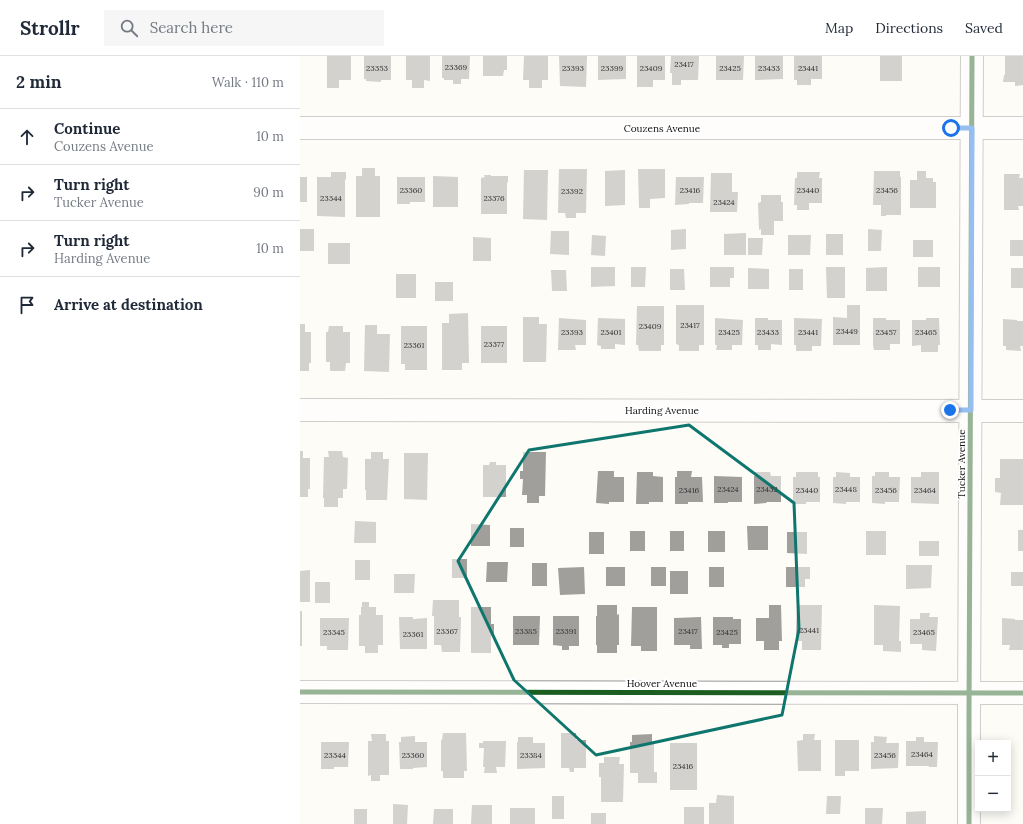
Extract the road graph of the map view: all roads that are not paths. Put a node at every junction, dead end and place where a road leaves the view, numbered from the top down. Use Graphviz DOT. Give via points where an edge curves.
graph roads {
  1 [pos="972,56"];
  2 [pos="300,128"];
  3 [pos="972,128"];
  4 [pos="1023,128"];
  5 [pos="300,410"];
  6 [pos="971,410"];
  7 [pos="1023,411"];
  8 [pos="300,692"];
  9 [pos="969,693"];
  10 [pos="1023,693"];
  11 [pos="969,824"];
  1 -- 3 [label="street, Tucker Avenue"];
  2 -- 3 [label="street, Couzens Avenue"];
  3 -- 4 [label="street, Couzens Avenue"];
  3 -- 6 [label="street, Tucker Avenue"];
  5 -- 6 [label="street, Harding Avenue"];
  6 -- 7 [label="street, Harding Avenue"];
  6 -- 9 [label="street, Tucker Avenue"];
  8 -- 9 [label="street, Hoover Avenue"];
  9 -- 10 [label="street, Hoover Avenue"];
  9 -- 11 [label="street, Tucker Avenue"];
}
